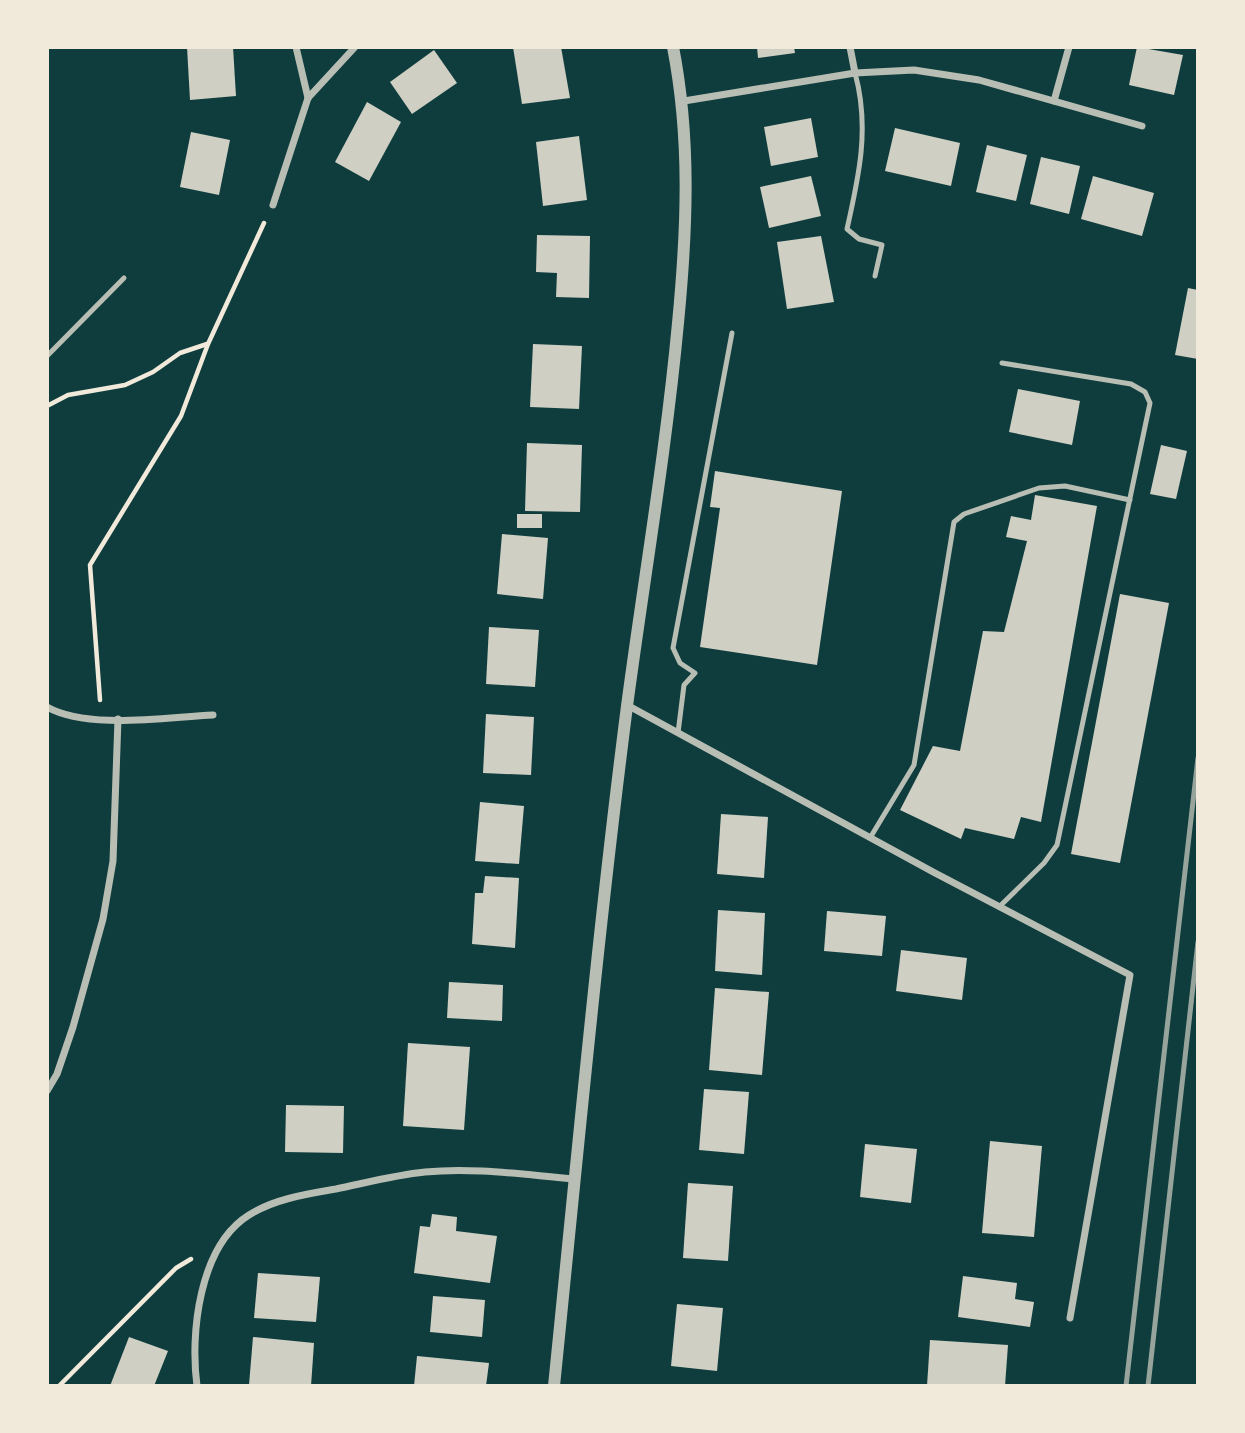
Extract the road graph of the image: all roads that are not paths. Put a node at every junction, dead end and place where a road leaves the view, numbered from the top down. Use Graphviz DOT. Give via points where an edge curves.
graph roads {
  1 [pos="296,47"];
  2 [pos="355,47"];
  3 [pos="673,47"];
  4 [pos="850,47"];
  5 [pos="1069,47"];
  6 [pos="855,73"];
  7 [pos="308,98"];
  8 [pos="684,101"];
  9 [pos="1054,101"];
  10 [pos="1142,126"];
  11 [pos="273,205"];
  12 [pos="875,276"];
  13 [pos="124,278"];
  14 [pos="732,333"];
  15 [pos="47,356"];
  16 [pos="1002,363"];
  17 [pos="1130,500"];
  18 [pos="627,705"];
  19 [pos="47,707"];
  20 [pos="212,715"];
  21 [pos="118,719"];
  22 [pos="678,733"];
  23 [pos="870,838"];
  24 [pos="999,907"];
  25 [pos="47,1091"];
  26 [pos="575,1179"];
  27 [pos="1070,1318"];
  28 [pos="197,1386"];
  29 [pos="554,1386"];
  1 -- 7 [label="street"];
  2 -- 7 [label="street"];
  3 -- 8 [label="street"];
  4 -- 6 [label="street"];
  5 -- 9 [label="street"];
  6 -- 8 [label="street"];
  6 -- 9 [label="street" via="914,70 979,80"];
  6 -- 12 [label="lane" via="862,96 863,162 847,229 859,239 881,245"];
  7 -- 11 [label="street"];
  8 -- 18 [label="street" via="684,265 670,409"];
  9 -- 10 [label="street"];
  13 -- 15 [label="lane"];
  14 -- 22 [label="lane" via="673,648 680,663 695,673 684,685"];
  16 -- 17 [label="lane" via="1131,384 1145,391 1150,403"];
  17 -- 23 [label="lane" via="1065,486 1039,488 964,514 954,522 914,765"];
  17 -- 24 [label="lane" via="1057,845"];
  18 -- 22 [label="street"];
  18 -- 26 [label="street"];
  19 -- 21 [label="street" via="63,716"];
  20 -- 21 [label="street"];
  21 -- 25 [label="street" via="113,861 105,908 93,964 57,1074"];
  22 -- 23 [label="street"];
  23 -- 24 [label="street"];
  24 -- 27 [label="street" via="1130,975"];
  26 -- 28 [label="street" via="468,1170 425,1172 292,1197 248,1215 224,1239 206,1272 192,1350"];
  26 -- 29 [label="street"];
}
